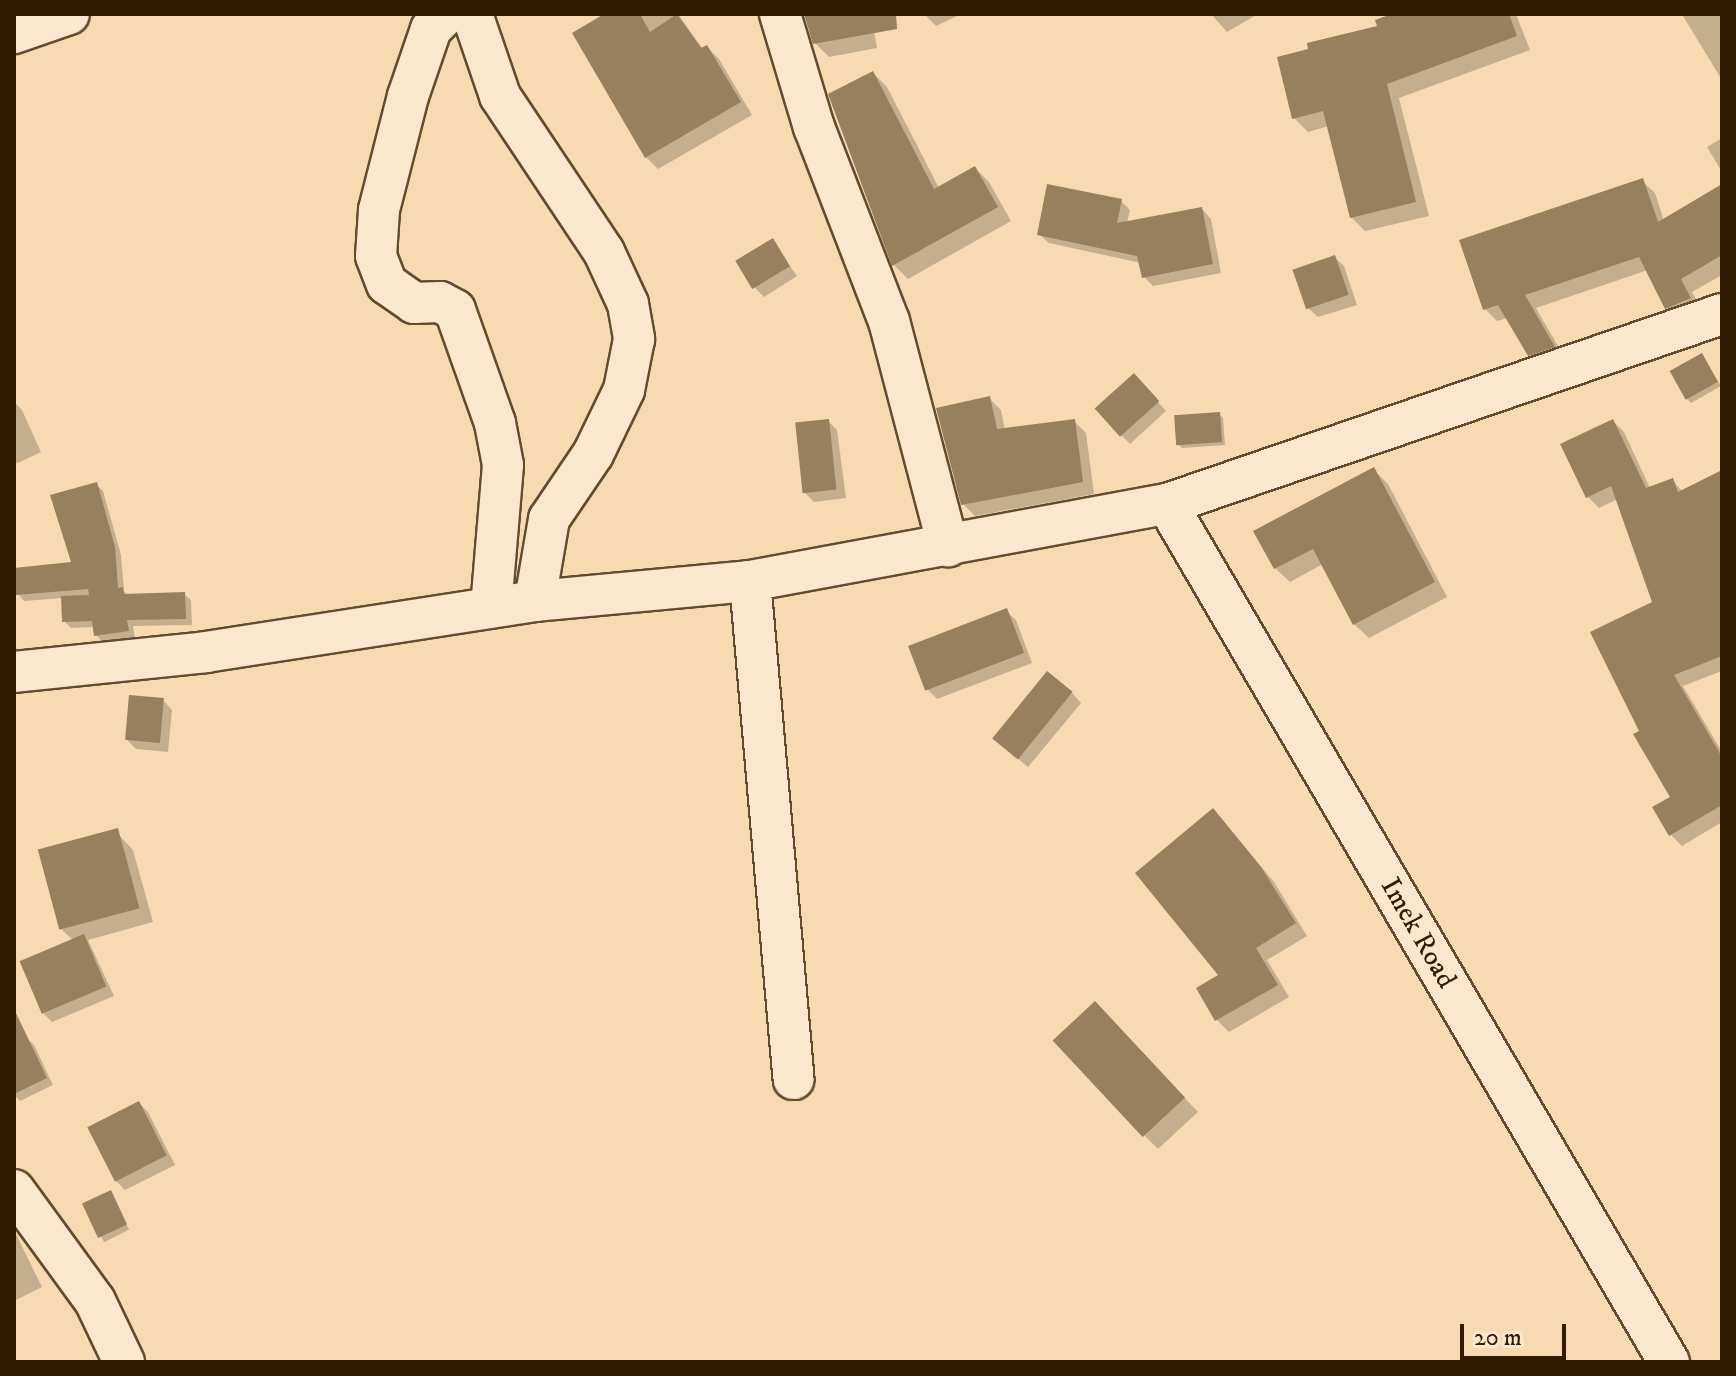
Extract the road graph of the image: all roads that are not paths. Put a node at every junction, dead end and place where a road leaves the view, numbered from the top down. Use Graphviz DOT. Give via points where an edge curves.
graph roads {
  1 [pos="69,14"];
  2 [pos="446,14"];
  3 [pos="472,14"];
  4 [pos="780,14"];
  5 [pos="14,33"];
  6 [pos="1722,314"];
  7 [pos="1167,504"];
  8 [pos="948,546"];
  9 [pos="750,581"];
  10 [pos="535,601"];
  11 [pos="491,607"];
  12 [pos="14,672"];
  13 [pos="794,1079"];
  14 [pos="14,1190"];
  15 [pos="124,1362"];
  16 [pos="1669,1362"];
  1 -- 5 [label="street"];
  2 -- 11 [label="street" via="431,29 408,96 379,210 376,256 387,284 414,303 440,302 455,310 495,423 503,465"];
  3 -- 10 [label="street" via="500,96 604,252 628,304 634,339 618,403 593,454 549,519"];
  4 -- 8 [label="street" via="814,127 889,321"];
  6 -- 7 [label="street"];
  7 -- 8 [label="street"];
  7 -- 16 [label="street, Imek Road"];
  8 -- 9 [label="street"];
  9 -- 10 [label="street"];
  9 -- 13 [label="street"];
  10 -- 11 [label="street"];
  11 -- 12 [label="street" via="206,652"];
  14 -- 15 [label="street" via="95,1301"];
}
